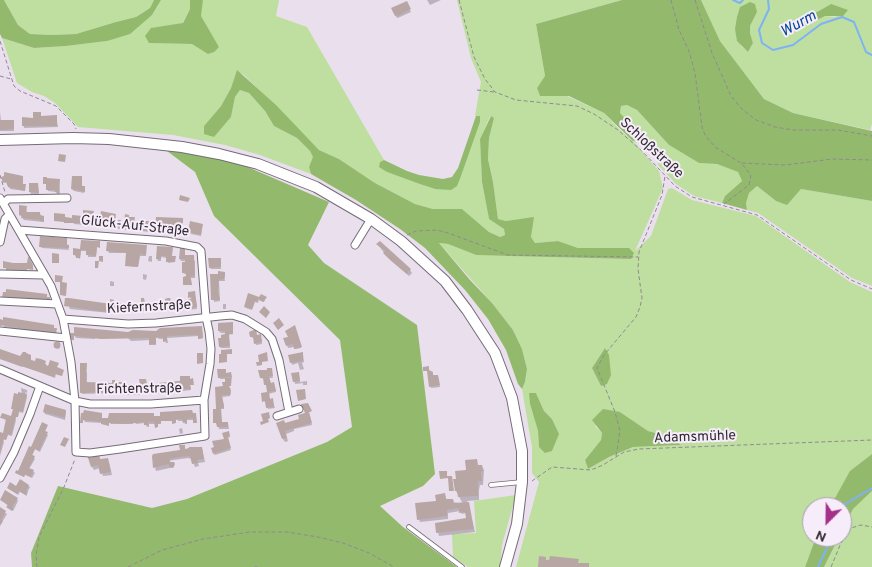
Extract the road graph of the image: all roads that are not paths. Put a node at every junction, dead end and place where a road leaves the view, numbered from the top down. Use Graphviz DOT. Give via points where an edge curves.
graph roads {
  1 [pos="0,140"];
  2 [pos="67,198"];
  3 [pos="4,200"];
  4 [pos="9,214"];
  5 [pos="371,219"];
  6 [pos="19,230"];
  7 [pos="0,242"];
  8 [pos="355,245"];
  9 [pos="0,274"];
  10 [pos="44,275"];
  11 [pos="0,301"];
  12 [pos="57,304"];
  13 [pos="206,317"];
  14 [pos="63,319"];
  15 [pos="0,331"];
  16 [pos="66,338"];
  17 [pos="0,369"];
  18 [pos="40,386"];
  19 [pos="204,400"];
  20 [pos="75,401"];
  21 [pos="299,409"];
  22 [pos="289,412"];
  23 [pos="277,416"];
  24 [pos="0,478"];
  25 [pos="525,482"];
  26 [pos="491,485"];
  27 [pos="409,527"];
  28 [pos="462,567"];
  29 [pos="505,567"];
  1 -- 5 [label="main road" via="109,139 219,154 300,180"];
  2 -- 3 [label="street"];
  3 -- 4 [label="street"];
  4 -- 6 [label="street"];
  4 -- 7 [label="street" via="4,219"];
  5 -- 8 [label="street"];
  5 -- 25 [label="main road" via="401,241 444,281 468,310 495,353 512,398"];
  6 -- 10 [label="street"];
  6 -- 13 [label="street, Glück-Auf-Straße" via="166,241 196,247 201,251"];
  9 -- 10 [label="street"];
  10 -- 12 [label="street"];
  11 -- 12 [label="street"];
  12 -- 14 [label="street"];
  13 -- 14 [label="street, Kiefernstraße" via="128,324"];
  13 -- 19 [label="street, Glück-Auf-Straße" via="210,364"];
  13 -- 22 [label="street, Kiefernstraße" via="232,315 266,332 279,360"];
  14 -- 16 [label="street"];
  15 -- 16 [label="street"];
  16 -- 20 [label="street"];
  17 -- 18 [label="street, Fichtenstraße"];
  18 -- 20 [label="street, Fichtenstraße"];
  18 -- 24 [label="street"];
  19 -- 20 [label="street, Fichtenstraße" via="118,404"];
  19 -- 20 [label="street, Glück-Auf-Straße" via="205,436 90,453 76,452"];
  21 -- 22 [label="street"];
  22 -- 23 [label="street"];
  25 -- 26 [label="lane"];
  25 -- 29 [label="main road"];
  27 -- 28 [label="lane"];
}
